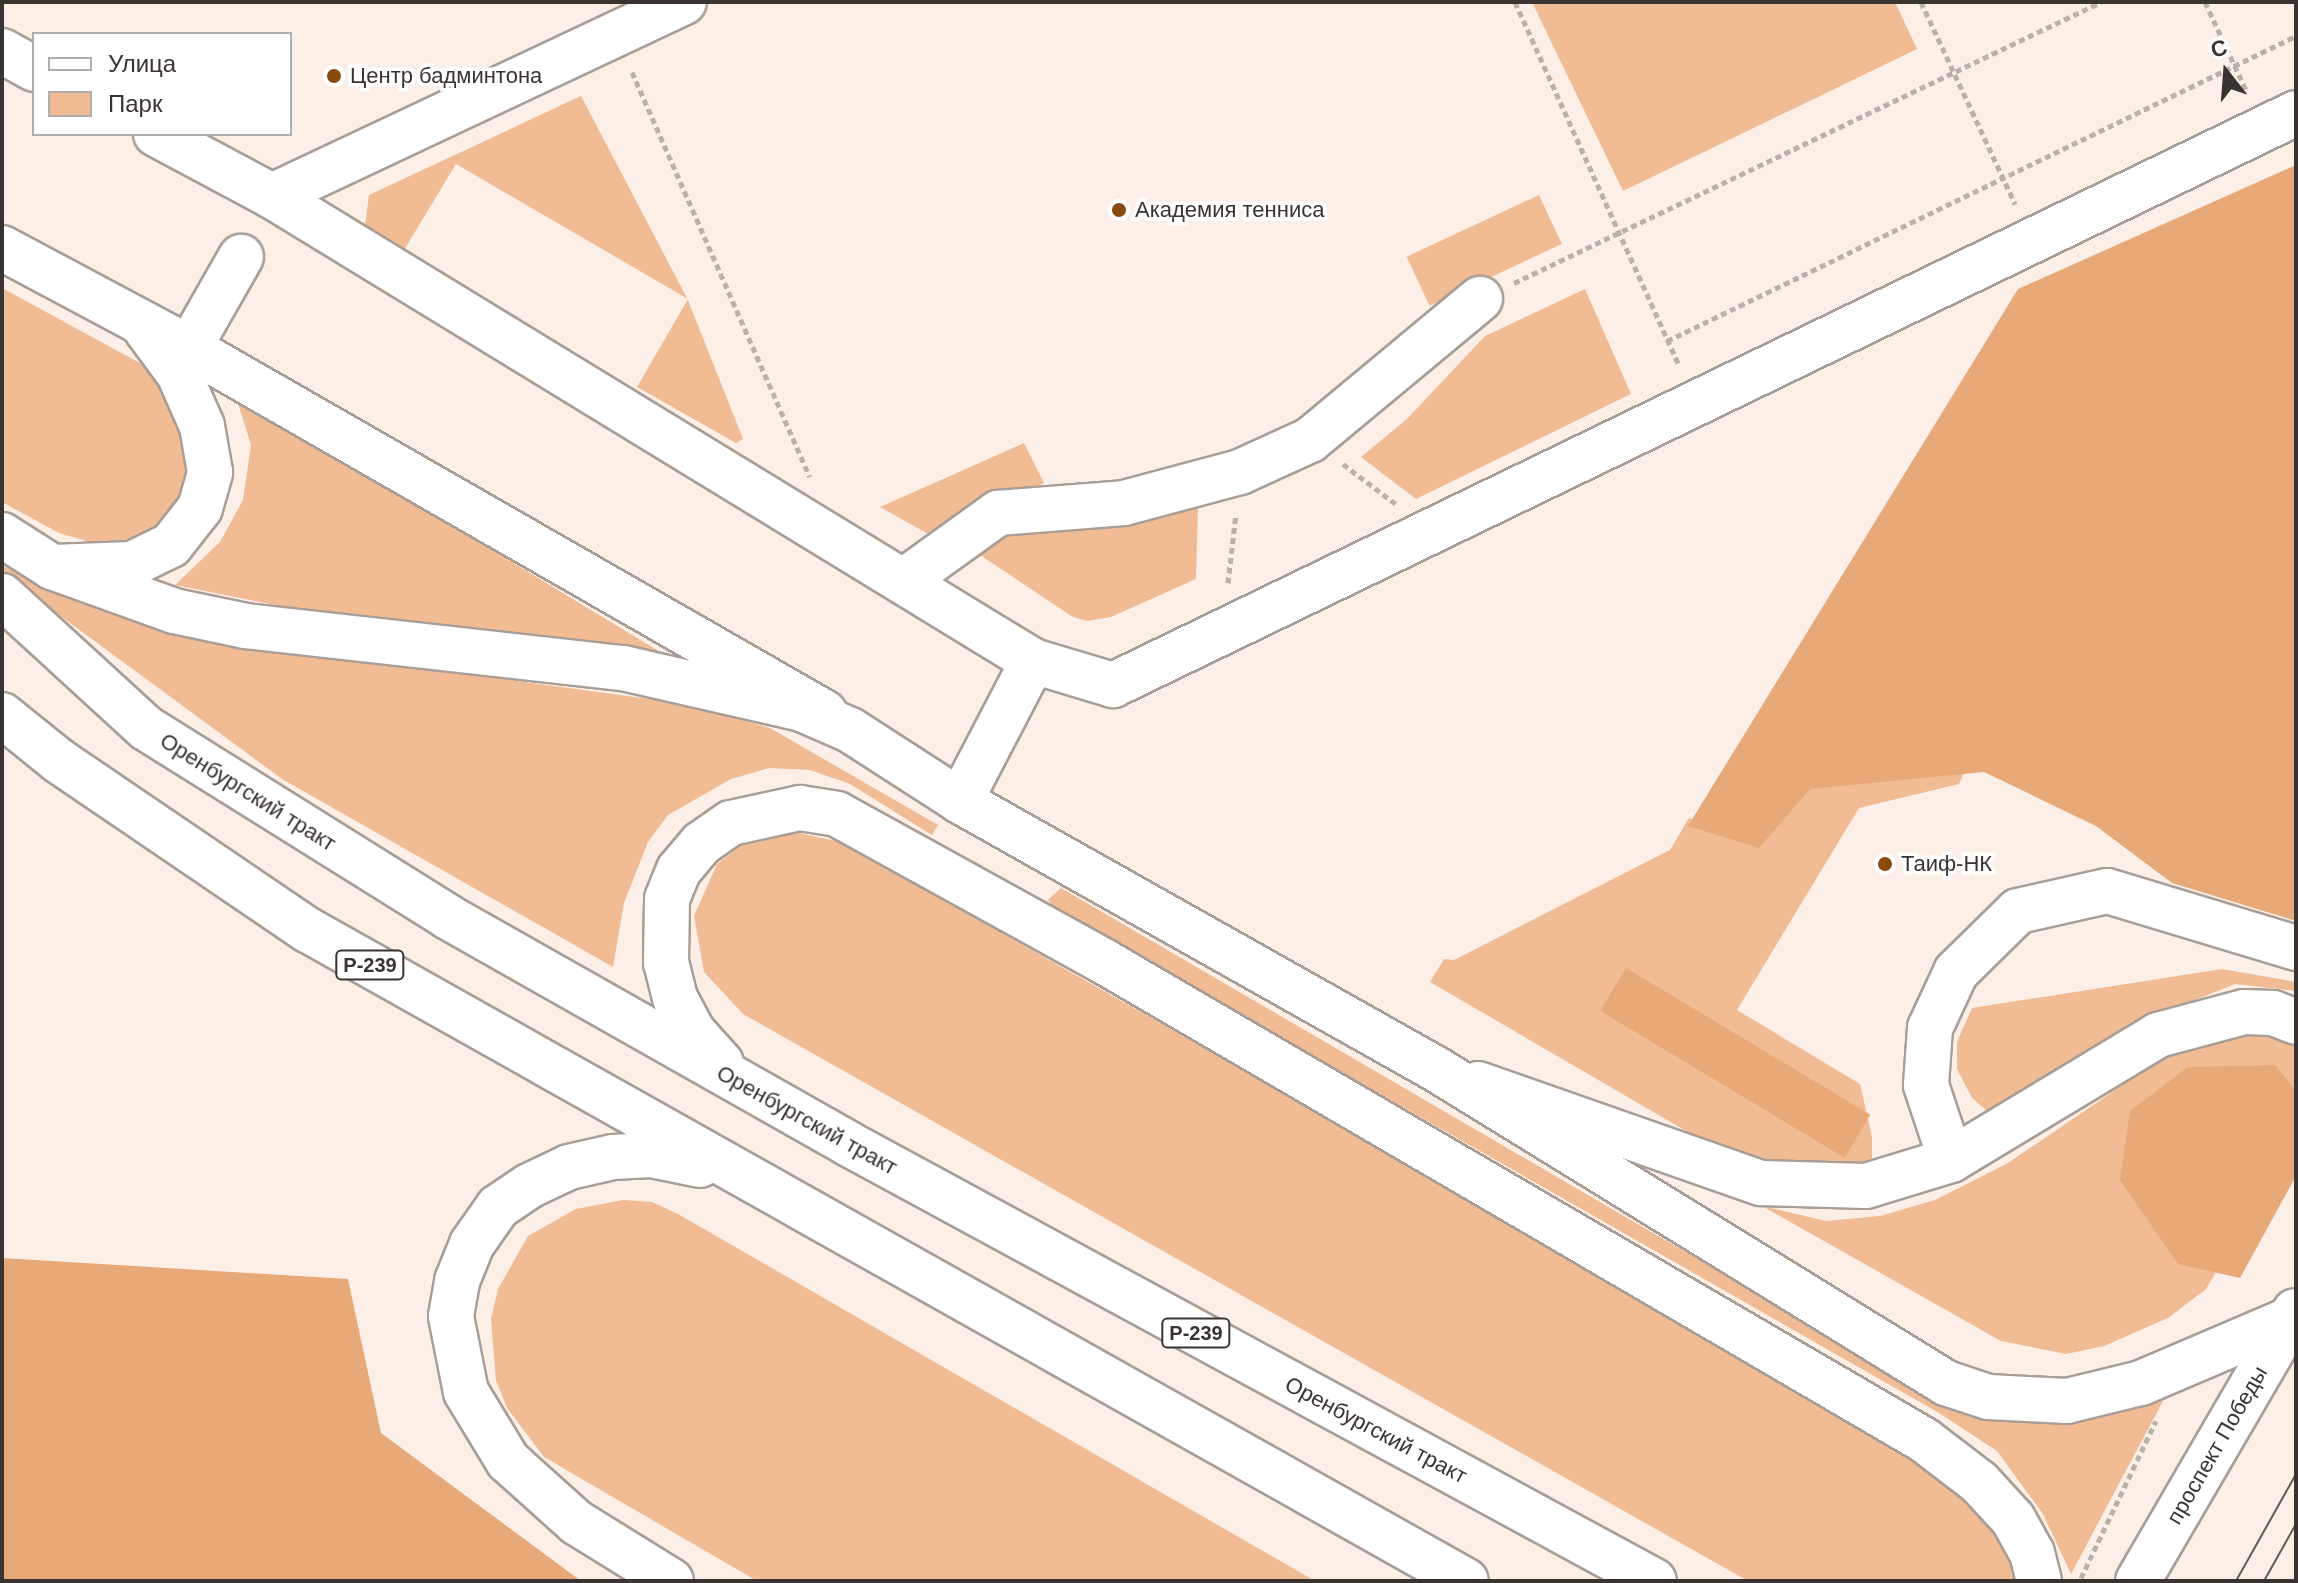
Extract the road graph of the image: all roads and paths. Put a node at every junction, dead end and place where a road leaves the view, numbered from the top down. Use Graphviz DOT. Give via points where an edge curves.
graph roads {
  1 [pos="684,2"];
  2 [pos="1515,2"];
  3 [pos="1921,2"];
  4 [pos="2101,2"];
  5 [pos="2205,2"];
  6 [pos="616,34"];
  7 [pos="2296,36"];
  8 [pos="2,51"];
  9 [pos="32,68"];
  10 [pos="2235,69"];
  11 [pos="1954,72"];
  12 [pos="2281,121"];
  13 [pos="160,136"];
  14 [pos="2002,180"];
  15 [pos="272,196"];
  16 [pos="1621,231"];
  17 [pos="2033,240"];
  18 [pos="2,248"];
  19 [pos="241,257"];
  20 [pos="1480,299"];
  21 [pos="140,321"];
  22 [pos="1667,341"];
  23 [pos="189,348"];
  24 [pos="1698,402"];
  25 [pos="1310,440"];
  26 [pos="1240,472"];
  27 [pos="813,483"];
  28 [pos="1431,531"];
  29 [pos="2,535"];
  30 [pos="52,567"];
  31 [pos="905,580"];
  32 [pos="2,596"];
  33 [pos="1222,632"];
  34 [pos="1033,661"];
  35 [pos="2,715"];
  36 [pos="850,730"];
  37 [pos="960,801"];
  38 [pos="2296,948"];
  39 [pos="2296,1022"];
  40 [pos="1436,1069"];
  41 [pos="738,1082"];
  42 [pos="1951,1160"];
  43 [pos="757,1185"];
  44 [pos="2293,1314"];
  45 [pos="2157,1418"];
  46 [pos="671,1581"];
  47 [pos="1466,1581"];
  48 [pos="1654,1581"];
  49 [pos="2039,1581"];
  50 [pos="2080,1581"];
  51 [pos="2138,1581"];
  1 -- 6 [label="main road"];
  2 -- 16 [label="path"];
  3 -- 11 [label="path"];
  4 -- 11 [label="path"];
  5 -- 10 [label="path"];
  6 -- 15 [label="main road"];
  6 -- 27 [label="path"];
  7 -- 10 [label="path"];
  8 -- 9 [label="main road"];
  10 -- 12 [label="path"];
  10 -- 14 [label="path"];
  11 -- 14 [label="path"];
  11 -- 16 [label="path"];
  12 -- 17 [label="main road"];
  13 -- 15 [label="main road"];
  14 -- 17 [label="path"];
  14 -- 22 [label="path"];
  15 -- 31 [label="main road"];
  16 -- 20 [label="path"];
  16 -- 22 [label="path"];
  17 -- 24 [label="main road"];
  18 -- 21 [label="main road"];
  19 -- 23 [label="main road"];
  20 -- 25 [label="main road"];
  21 -- 23 [label="main road"];
  21 -- 30 [label="main road" via="179,374 202,426 210,472 200,508 171,545 132,564"];
  22 -- 24 [label="path"];
  23 -- 36 [label="main road" via="774,679"];
  24 -- 28 [label="main road"];
  25 -- 26 [label="main road"];
  25 -- 28 [label="path"];
  26 -- 31 [label="main road" via="1124,503 998,513"];
  26 -- 33 [label="path"];
  28 -- 33 [label="main road"];
  29 -- 30 [label="main road"];
  30 -- 36 [label="main road" via="174,611 246,626 623,668 802,709"];
  31 -- 34 [label="main road"];
  32 -- 41 [label="main road, Оренбургский тракт / Р-239" via="146,728 448,917"];
  33 -- 34 [label="main road" via="1113,685"];
  34 -- 37 [label="main road"];
  35 -- 43 [label="main road, Р-239" via="59,761 308,930"];
  36 -- 37 [label="main road"];
  37 -- 40 [label="main road"];
  38 -- 42 [label="main road" via="2107,891 2018,911 1956,972 1930,1028 1926,1085"];
  39 -- 42 [label="main road" via="2244,1012 2158,1035"];
  40 -- 42 [label="main road" via="1761,1183 1866,1186"];
  40 -- 44 [label="main road" via="1946,1383 1988,1397 2067,1401 2103,1394 2141,1383"];
  41 -- 48 [label="main road, Оренбургский тракт / Р-239"];
  41 -- 49 [label="main road" via="693,1032 675,998 666,963 667,899 679,870 694,852 731,823 800,808 837,814 1105,962 1924,1440 1979,1482 2013,1519 2032,1553"];
  43 -- 46 [label="main road" via="692,1162 651,1155 569,1167 498,1207 472,1244 457,1281 451,1316 466,1392 508,1461 576,1522"];
  43 -- 47 [label="main road, Р-239"];
  44 -- 51 [label="main road, проспект Победы"];
  45 -- 50 [label="path"];
}
